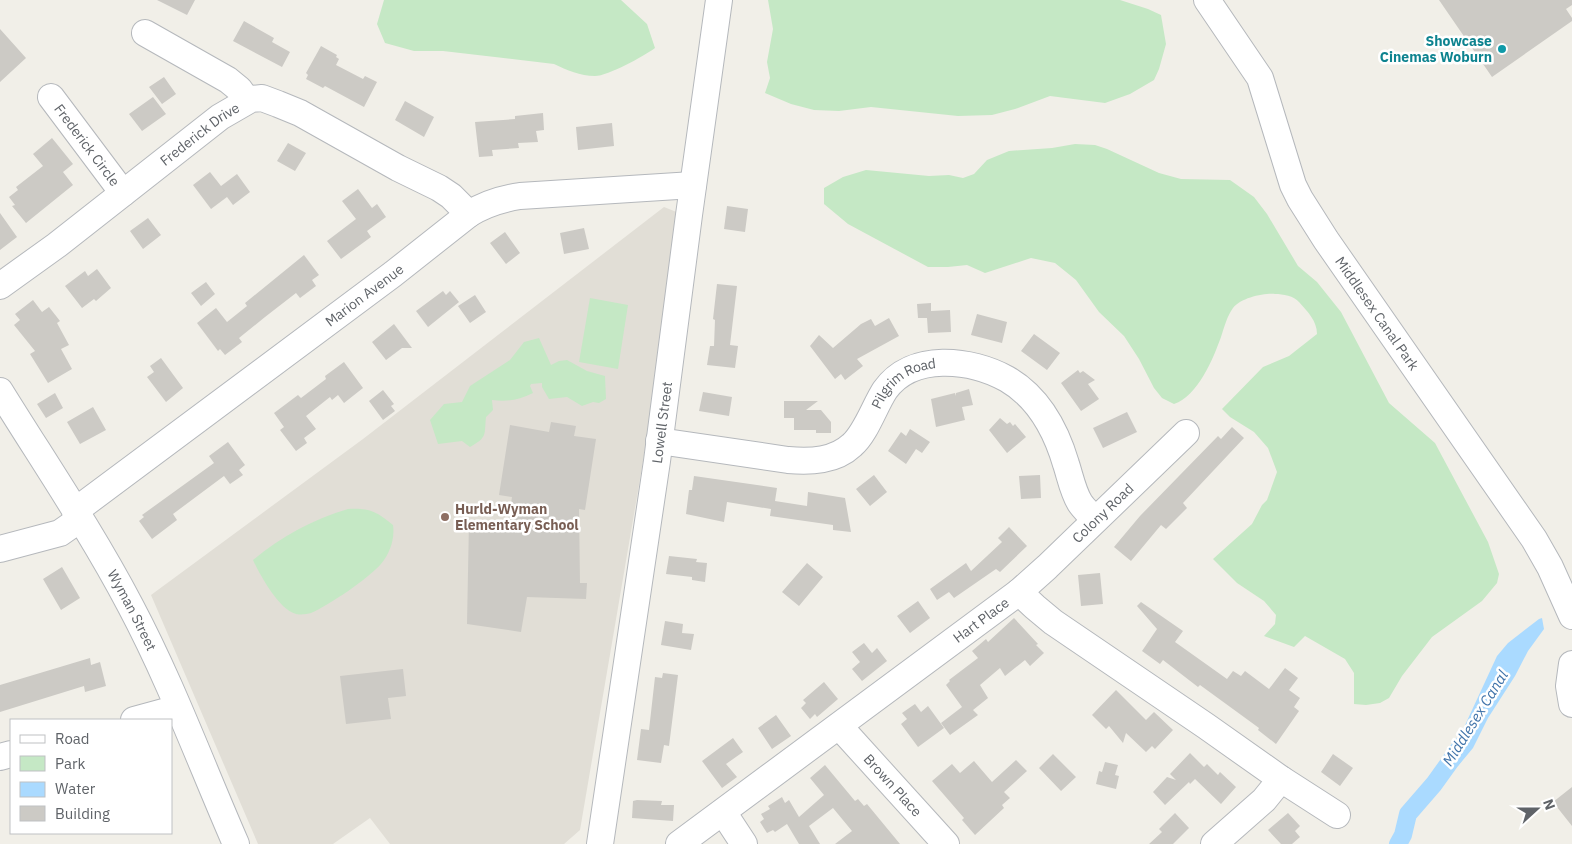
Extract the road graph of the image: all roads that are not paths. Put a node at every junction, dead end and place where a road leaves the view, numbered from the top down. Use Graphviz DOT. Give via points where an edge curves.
graph roads {
  1 [pos="719,0"];
  2 [pos="1207,0"];
  3 [pos="145,33"];
  4 [pos="51,97"];
  5 [pos="247,100"];
  6 [pos="693,185"];
  7 [pos="123,193"];
  8 [pos="469,214"];
  9 [pos="0,286"];
  10 [pos="0,391"];
  11 [pos="1186,433"];
  12 [pos="659,441"];
  13 [pos="77,515"];
  14 [pos="1095,520"];
  15 [pos="0,548"];
  16 [pos="1019,592"];
  17 [pos="1572,616"];
  18 [pos="1572,664"];
  19 [pos="1572,704"];
  20 [pos="178,708"];
  21 [pos="138,719"];
  22 [pos="838,726"];
  23 [pos="1281,778"];
  24 [pos="723,812"];
  25 [pos="1337,815"];
  26 [pos="236,844"];
  27 [pos="600,844"];
  28 [pos="679,844"];
  29 [pos="744,844"];
  30 [pos="946,844"];
  31 [pos="1214,844"];
  1 -- 6 [label="street, Lowell Street"];
  2 -- 17 [label="street, Middlesex Canal Park" via="1260,78 1287,168 1300,199 1534,539"];
  3 -- 5 [label="street" via="228,80 240,89"];
  4 -- 7 [label="street, Frederick Circle"];
  5 -- 7 [label="street, Frederick Drive" via="220,117"];
  5 -- 8 [label="street, Frederick Drive" via="262,98 300,113 439,188"];
  6 -- 8 [label="street, Marion Avenue" via="520,196 495,201"];
  6 -- 12 [label="street, Lowell Street"];
  7 -- 9 [label="street, Frederick Drive"];
  8 -- 13 [label="street, Marion Avenue"];
  10 -- 13 [label="street, Wyman Street"];
  11 -- 14 [label="street, Colony Road"];
  12 -- 14 [label="street, Pilgrim Road" via="788,460 824,459 855,442 885,390 902,374 932,363 967,366 1004,378 1035,403 1057,439 1078,500"];
  12 -- 27 [label="street, Lowell Street"];
  13 -- 15 [label="street, Marion Avenue" via="60,533"];
  13 -- 20 [label="street, Wyman Street" via="129,603"];
  14 -- 16 [label="street, Colony Road"];
  16 -- 22 [label="street, Hart Place"];
  16 -- 23 [label="street, Hart Place" via="1053,622"];
  18 -- 19 [label="street" via="1569,686"];
  20 -- 21 [label="street"];
  20 -- 26 [label="street, Wyman Street"];
  22 -- 24 [label="street, Hart Place"];
  22 -- 30 [label="street, Brown Place"];
  23 -- 25 [label="street, Hart Place"];
  23 -- 31 [label="street" via="1264,800"];
  24 -- 28 [label="street, Hart Place"];
  24 -- 29 [label="street"];
}
